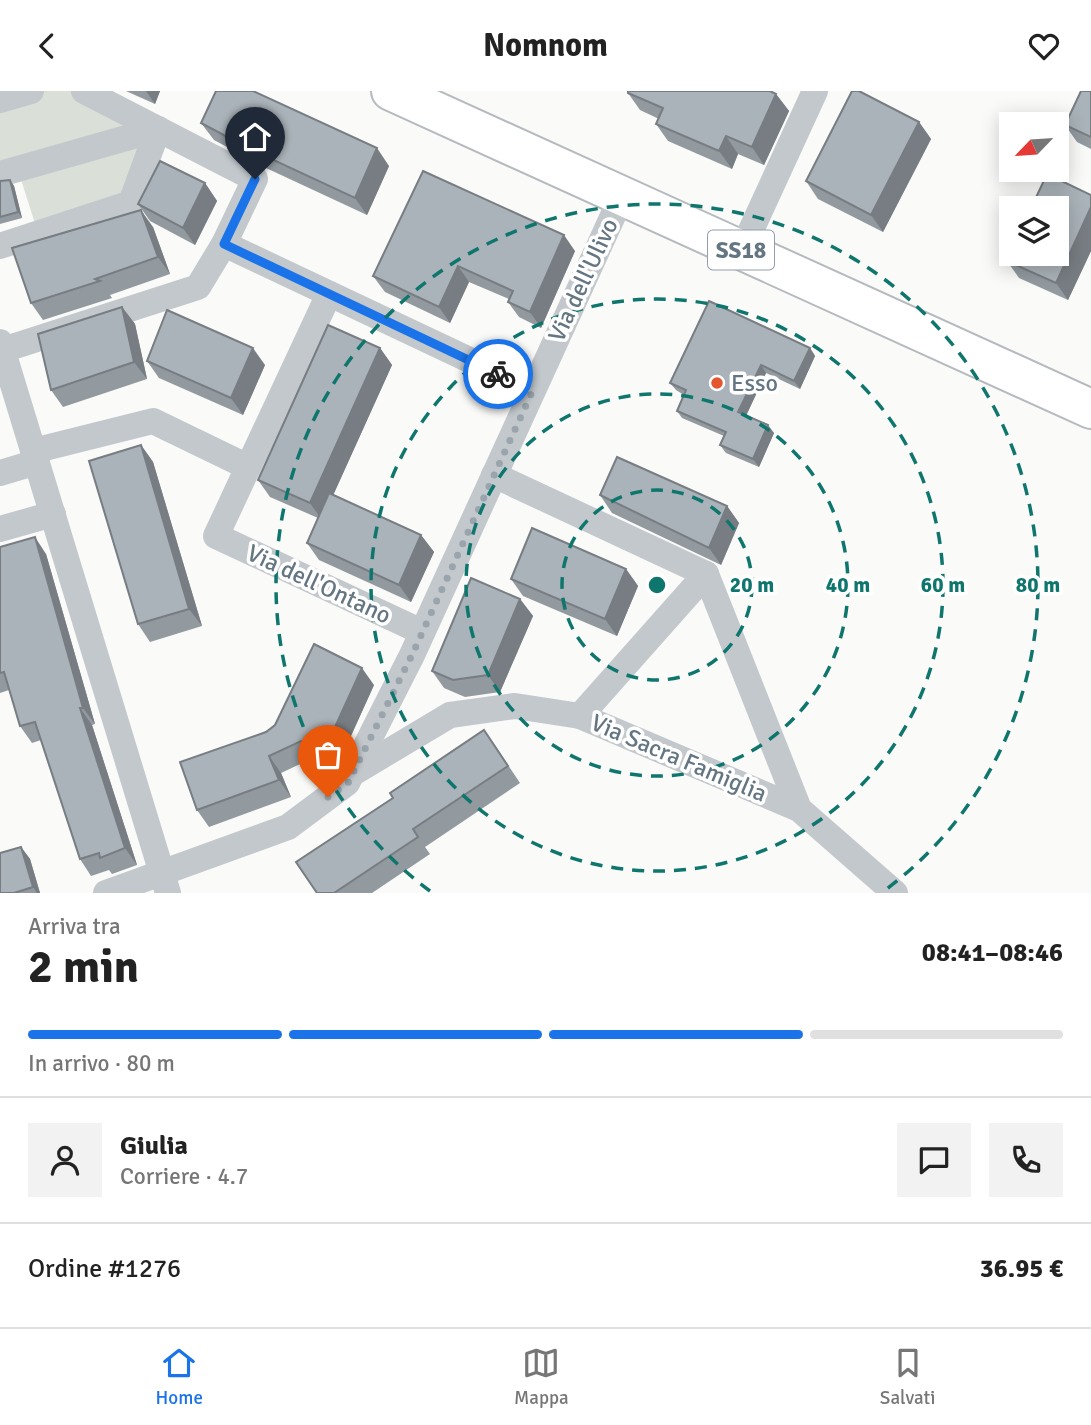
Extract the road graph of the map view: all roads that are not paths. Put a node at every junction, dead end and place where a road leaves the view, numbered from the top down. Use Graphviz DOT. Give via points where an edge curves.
graph roads {
  1 [pos="31,91"];
  2 [pos="84,91"];
  3 [pos="391,91"];
  4 [pos="815,91"];
  5 [pos="430,99"];
  6 [pos="0,100"];
  7 [pos="158,129"];
  8 [pos="0,174"];
  9 [pos="622,196"];
  10 [pos="224,244"];
  11 [pos="0,246"];
  12 [pos="742,250"];
  13 [pos="329,294"];
  14 [pos="1,346"];
  15 [pos="533,390"];
  16 [pos="1091,409"];
  17 [pos="35,456"];
  18 [pos="248,467"];
  19 [pos="0,473"];
  20 [pos="494,475"];
  21 [pos="53,514"];
  22 [pos="0,529"];
  23 [pos="706,574"];
  24 [pos="422,632"];
  25 [pos="580,716"];
  26 [pos="353,773"];
  27 [pos="799,809"];
  28 [pos="165,883"];
  29 [pos="106,893"];
  30 [pos="895,893"];
  1 -- 6 [label="street"];
  2 -- 7 [label="street"];
  3 -- 5 [label="main road, SS18"];
  4 -- 12 [label="street"];
  5 -- 9 [label="main road, SS18"];
  7 -- 8 [label="street"];
  7 -- 10 [label="street" via="255,179"];
  7 -- 11 [label="street" via="131,202"];
  9 -- 12 [label="main road, SS18"];
  9 -- 15 [label="street, Via dell'Ulivo"];
  10 -- 13 [label="street"];
  10 -- 14 [label="street" via="198,287"];
  12 -- 16 [label="main road, SS18"];
  13 -- 15 [label="street"];
  13 -- 18 [label="street"];
  14 -- 17 [label="street"];
  15 -- 20 [label="street, Via dell'Ulivo"];
  17 -- 18 [label="street" via="153,421"];
  17 -- 19 [label="street"];
  17 -- 21 [label="street"];
  18 -- 24 [label="street, Via dell'Ontano" via="216,536"];
  20 -- 23 [label="street"];
  20 -- 24 [label="street, Via dell'Ulivo"];
  21 -- 22 [label="street"];
  21 -- 28 [label="street"];
  23 -- 25 [label="street, Via Sacra Famiglia"];
  23 -- 27 [label="street, Via Sacra Famiglia"];
  24 -- 26 [label="street, Via dell'Ulivo"];
  25 -- 26 [label="street" via="515,706 450,715"];
  25 -- 27 [label="street, Via Sacra Famiglia"];
  26 -- 28 [label="street, Via dell'Ulivo" via="348,783 288,827"];
  27 -- 30 [label="street, Via Sacra Famiglia"];
  28 -- 29 [label="street, Via dell'Ulivo"];
}
